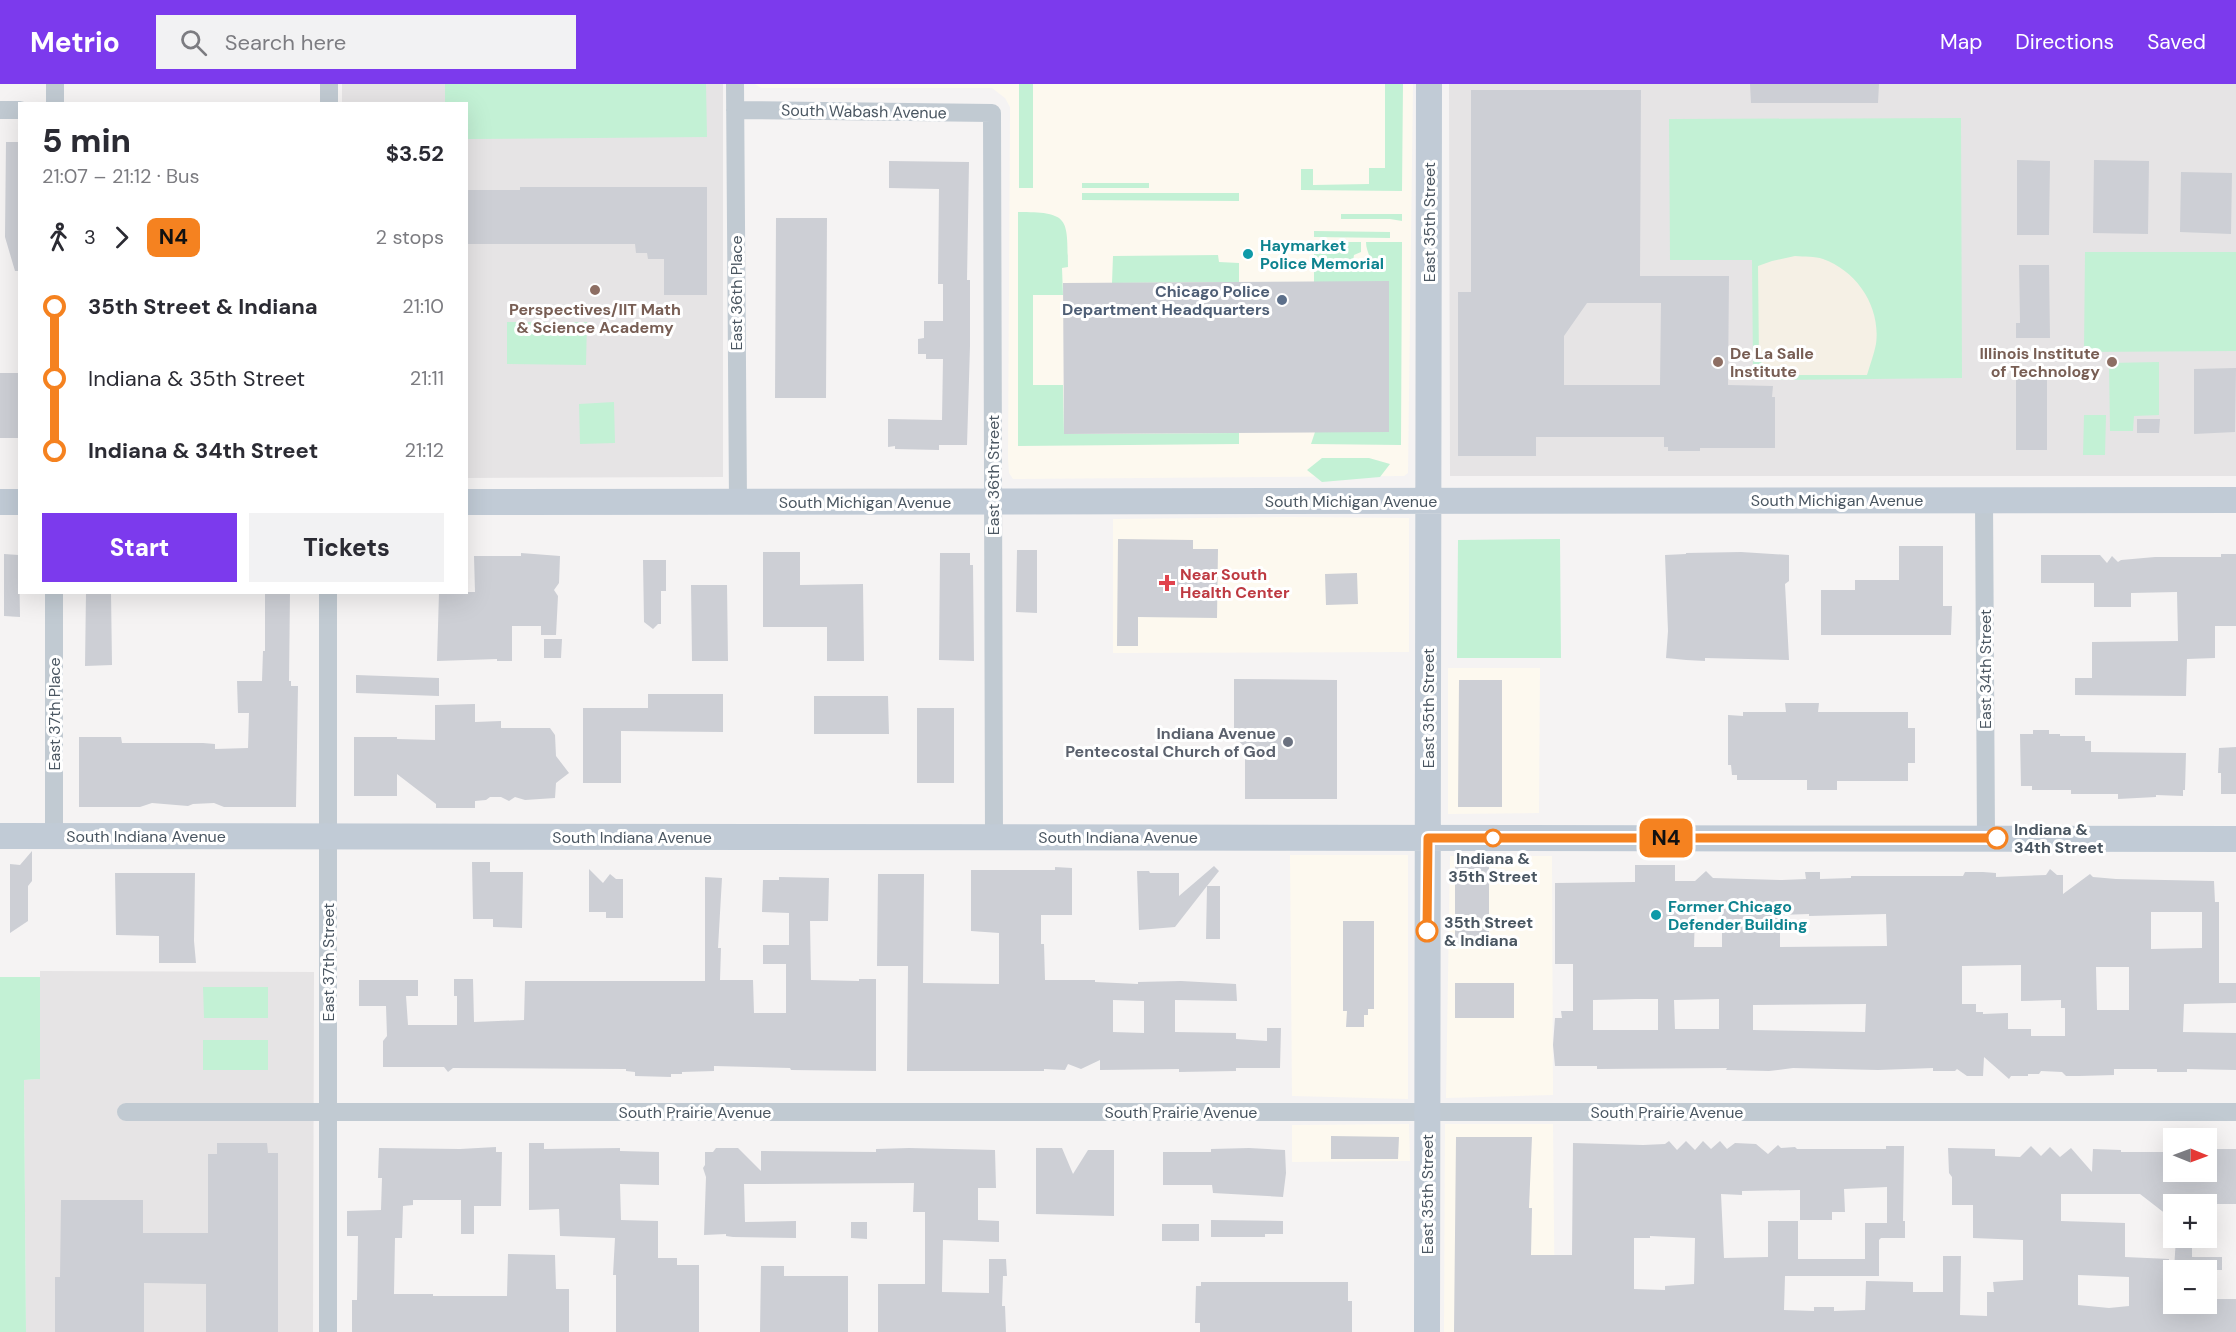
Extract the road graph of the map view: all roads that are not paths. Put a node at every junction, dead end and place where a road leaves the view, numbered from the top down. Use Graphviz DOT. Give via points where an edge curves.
graph roads {
  1 [pos="55,84"];
  2 [pos="329,84"];
  3 [pos="735,84"];
  4 [pos="1429,84"];
  5 [pos="55,102"];
  6 [pos="329,102"];
  7 [pos="0,110"];
  8 [pos="18,110"];
  9 [pos="735,110"];
  10 [pos="992,112"];
  11 [pos="1984,500"];
  12 [pos="2236,500"];
  13 [pos="1428,501"];
  14 [pos="0,502"];
  15 [pos="18,502"];
  16 [pos="468,502"];
  17 [pos="738,502"];
  18 [pos="993,502"];
  19 [pos="54,594"];
  20 [pos="328,594"];
  21 [pos="0,836"];
  22 [pos="54,836"];
  23 [pos="327,836"];
  24 [pos="994,837"];
  25 [pos="1428,838"];
  26 [pos="1986,838"];
  27 [pos="2236,839"];
  28 [pos="126,1112"];
  29 [pos="328,1112"];
  30 [pos="1427,1112"];
  31 [pos="2236,1112"];
  32 [pos="328,1332"];
  33 [pos="1427,1332"];
  1 -- 5 [label="street"];
  2 -- 6 [label="street"];
  3 -- 9 [label="street, East 36th Place"];
  4 -- 13 [label="street, East 35th Street"];
  7 -- 8 [label="street"];
  9 -- 10 [label="street, South Wabash Avenue"];
  9 -- 17 [label="street, East 36th Place"];
  10 -- 18 [label="street, East 36th Street"];
  11 -- 12 [label="street, South Michigan Avenue"];
  11 -- 13 [label="street, South Michigan Avenue"];
  11 -- 26 [label="street, East 34th Street"];
  13 -- 18 [label="street, South Michigan Avenue"];
  13 -- 25 [label="street, East 35th Street"];
  14 -- 15 [label="street"];
  16 -- 17 [label="street, South Michigan Avenue"];
  17 -- 18 [label="street, South Michigan Avenue"];
  18 -- 24 [label="street, East 36th Street"];
  19 -- 22 [label="street, East 37th Place"];
  20 -- 23 [label="street, East 37th Street"];
  21 -- 22 [label="street, South Indiana Avenue"];
  22 -- 23 [label="street, South Indiana Avenue"];
  23 -- 24 [label="street, South Indiana Avenue"];
  23 -- 29 [label="street, East 37th Street"];
  24 -- 25 [label="street, South Indiana Avenue"];
  25 -- 26 [label="street, South Indiana Avenue"];
  25 -- 30 [label="street, East 35th Street"];
  26 -- 27 [label="street, South Indiana Avenue"];
  28 -- 29 [label="street, South Prairie Avenue"];
  29 -- 30 [label="street, South Prairie Avenue"];
  29 -- 32 [label="street, East 37th Street"];
  30 -- 31 [label="street, South Prairie Avenue"];
  30 -- 33 [label="street, East 35th Street"];
}
